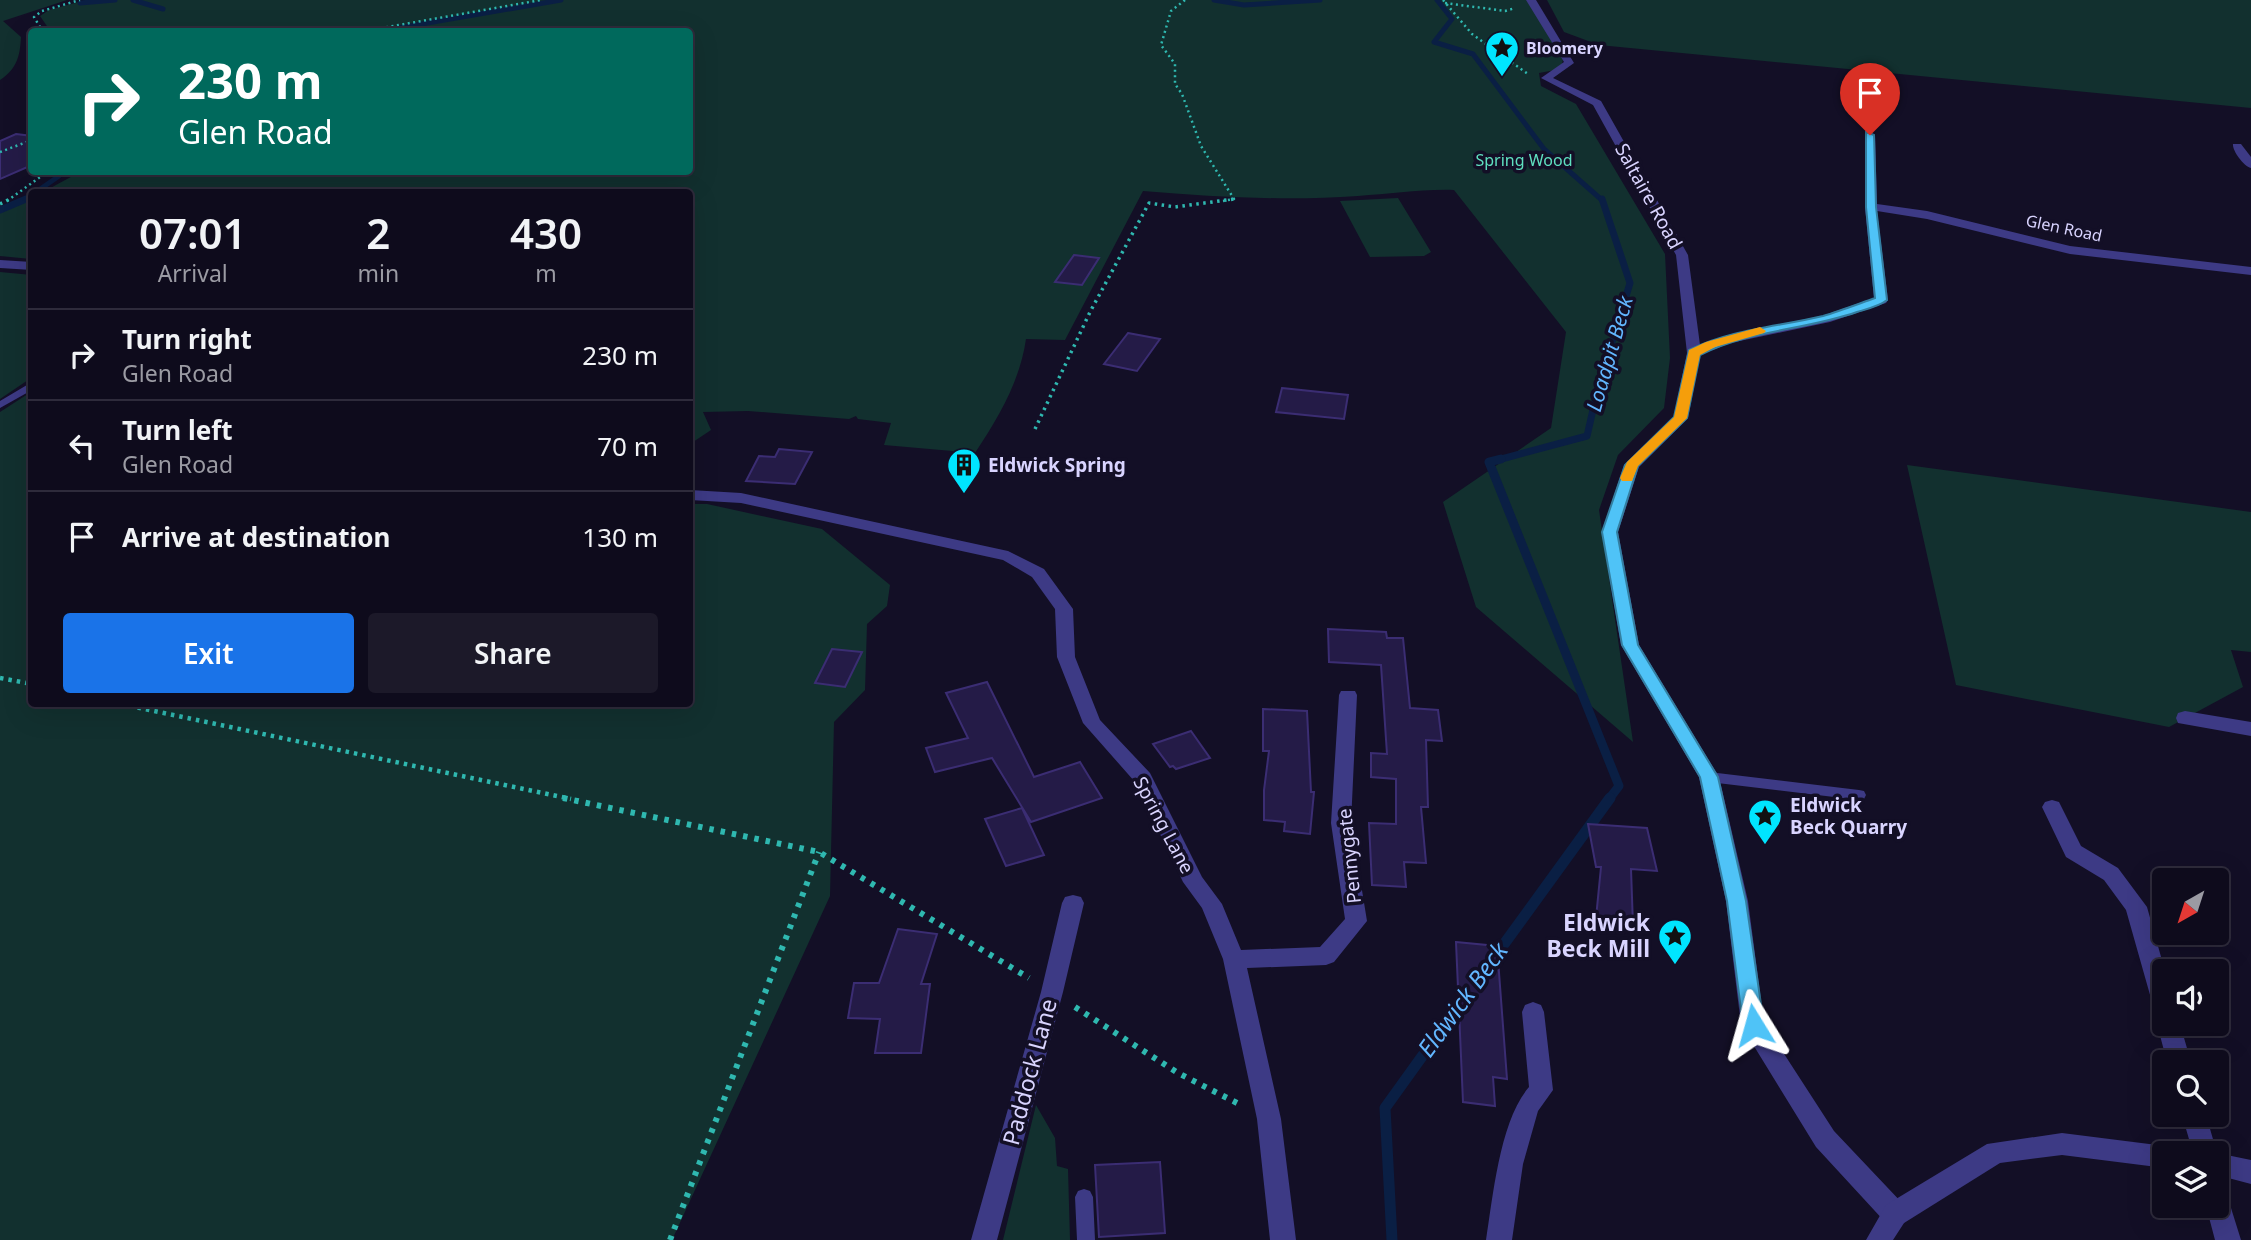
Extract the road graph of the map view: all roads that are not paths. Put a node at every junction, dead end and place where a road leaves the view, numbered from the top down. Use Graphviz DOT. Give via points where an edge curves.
graph roads {
  1 [pos="1534,5"];
  2 [pos="1870,135"];
  3 [pos="2237,146"];
  4 [pos="2251,166"];
  5 [pos="1871,207"];
  6 [pos="0,264"];
  7 [pos="28,266"];
  8 [pos="2251,271"];
  9 [pos="1694,353"];
  10 [pos="28,388"];
  11 [pos="0,405"];
  12 [pos="693,495"];
  13 [pos="1348,695"];
  14 [pos="2185,718"];
  15 [pos="2251,729"];
  16 [pos="1709,777"];
  17 [pos="1859,795"];
  18 [pos="2052,807"];
  19 [pos="1073,902"];
  20 [pos="1234,959"];
  21 [pos="2152,963"];
  22 [pos="1533,1012"];
  23 [pos="2152,1155"];
  24 [pos="2229,1167"];
  25 [pos="2251,1172"];
  26 [pos="1084,1197"];
  27 [pos="1895,1214"];
  28 [pos="2222,1218"];
  29 [pos="984,1240"];
  30 [pos="1086,1240"];
  31 [pos="1283,1240"];
  32 [pos="1499,1240"];
  33 [pos="1880,1240"];
  34 [pos="2228,1240"];
  1 -- 9 [label="street, Saltaire Road" via="1569,63 1546,78 1597,103 1682,255"];
  2 -- 5 [label="street"];
  3 -- 4 [label="street"];
  5 -- 8 [label="street, Glen Road" via="1927,215 2070,250"];
  5 -- 9 [label="street" via="1881,300 1826,319 1753,332"];
  6 -- 7 [label="street"];
  9 -- 16 [label="street, Saltaire Road" via="1681,418 1632,465 1610,532 1630,645"];
  10 -- 11 [label="lane"];
  12 -- 20 [label="street, Spring Lane" via="741,498 1008,556 1038,573 1064,609 1066,657 1092,723 1143,778 1194,882 1211,904"];
  13 -- 20 [label="street, Pennygate" via="1341,823 1356,921 1325,956"];
  14 -- 15 [label="street"];
  16 -- 17 [label="lane"];
  16 -- 27 [label="street, Saltaire Road" via="1737,901 1754,1025 1825,1139"];
  18 -- 21 [label="street" via="2073,851 2111,874 2136,906"];
  19 -- 29 [label="street, Paddock Lane"];
  20 -- 31 [label="street, Spring Lane" via="1269,1119"];
  22 -- 32 [label="street" via="1541,1090 1527,1106 1511,1164"];
  23 -- 27 [label="street" via="2062,1144 1996,1152"];
  24 -- 25 [label="street"];
  26 -- 30 [label="lane"];
  27 -- 33 [label="street"];
  28 -- 34 [label="street"];
}
